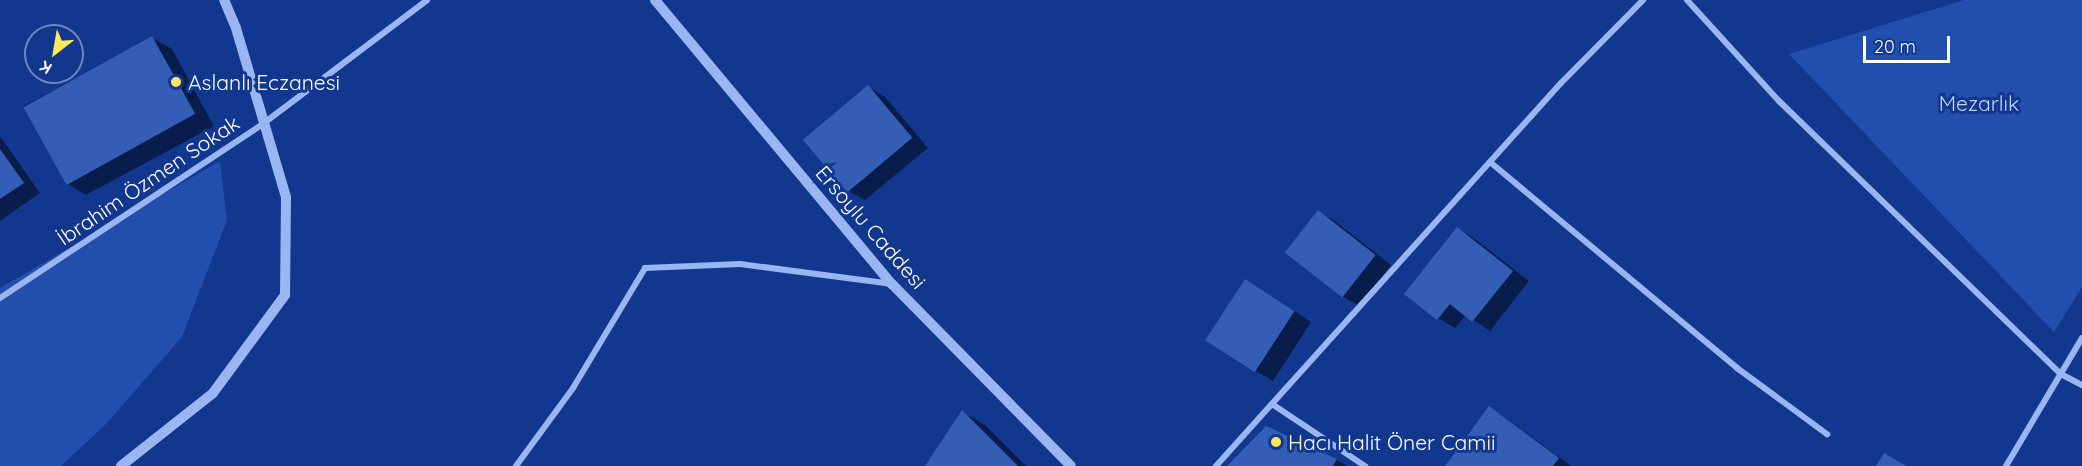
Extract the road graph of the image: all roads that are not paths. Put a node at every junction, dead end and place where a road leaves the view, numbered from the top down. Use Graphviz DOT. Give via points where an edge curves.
graph roads {
  1 [pos="224,0"];
  2 [pos="427,0"];
  3 [pos="655,0"];
  4 [pos="1643,0"];
  5 [pos="1687,0"];
  6 [pos="264,123"];
  7 [pos="1490,162"];
  8 [pos="892,284"];
  9 [pos="0,298"];
  10 [pos="2082,338"];
  11 [pos="2061,374"];
  12 [pos="2082,385"];
  13 [pos="1272,404"];
  14 [pos="1827,434"];
  15 [pos="121,466"];
  16 [pos="516,466"];
  17 [pos="1071,466"];
  18 [pos="1216,466"];
  19 [pos="1365,466"];
  20 [pos="2007,466"];
  1 -- 6 [label="street"];
  2 -- 6 [label="street, İbrahim Özmen Sokak"];
  3 -- 8 [label="street, Ersoylu Caddesi"];
  4 -- 7 [label="street"];
  5 -- 11 [label="street" via="1779,101"];
  6 -- 9 [label="street, İbrahim Özmen Sokak"];
  6 -- 15 [label="street" via="286,197 285,295 213,393"];
  7 -- 13 [label="street"];
  7 -- 14 [label="street" via="1737,368"];
  8 -- 16 [label="street" via="740,264 645,268 573,388"];
  8 -- 17 [label="street, Ersoylu Caddesi"];
  10 -- 11 [label="street"];
  11 -- 12 [label="street"];
  11 -- 20 [label="street"];
  13 -- 18 [label="street"];
  13 -- 19 [label="street"];
}
